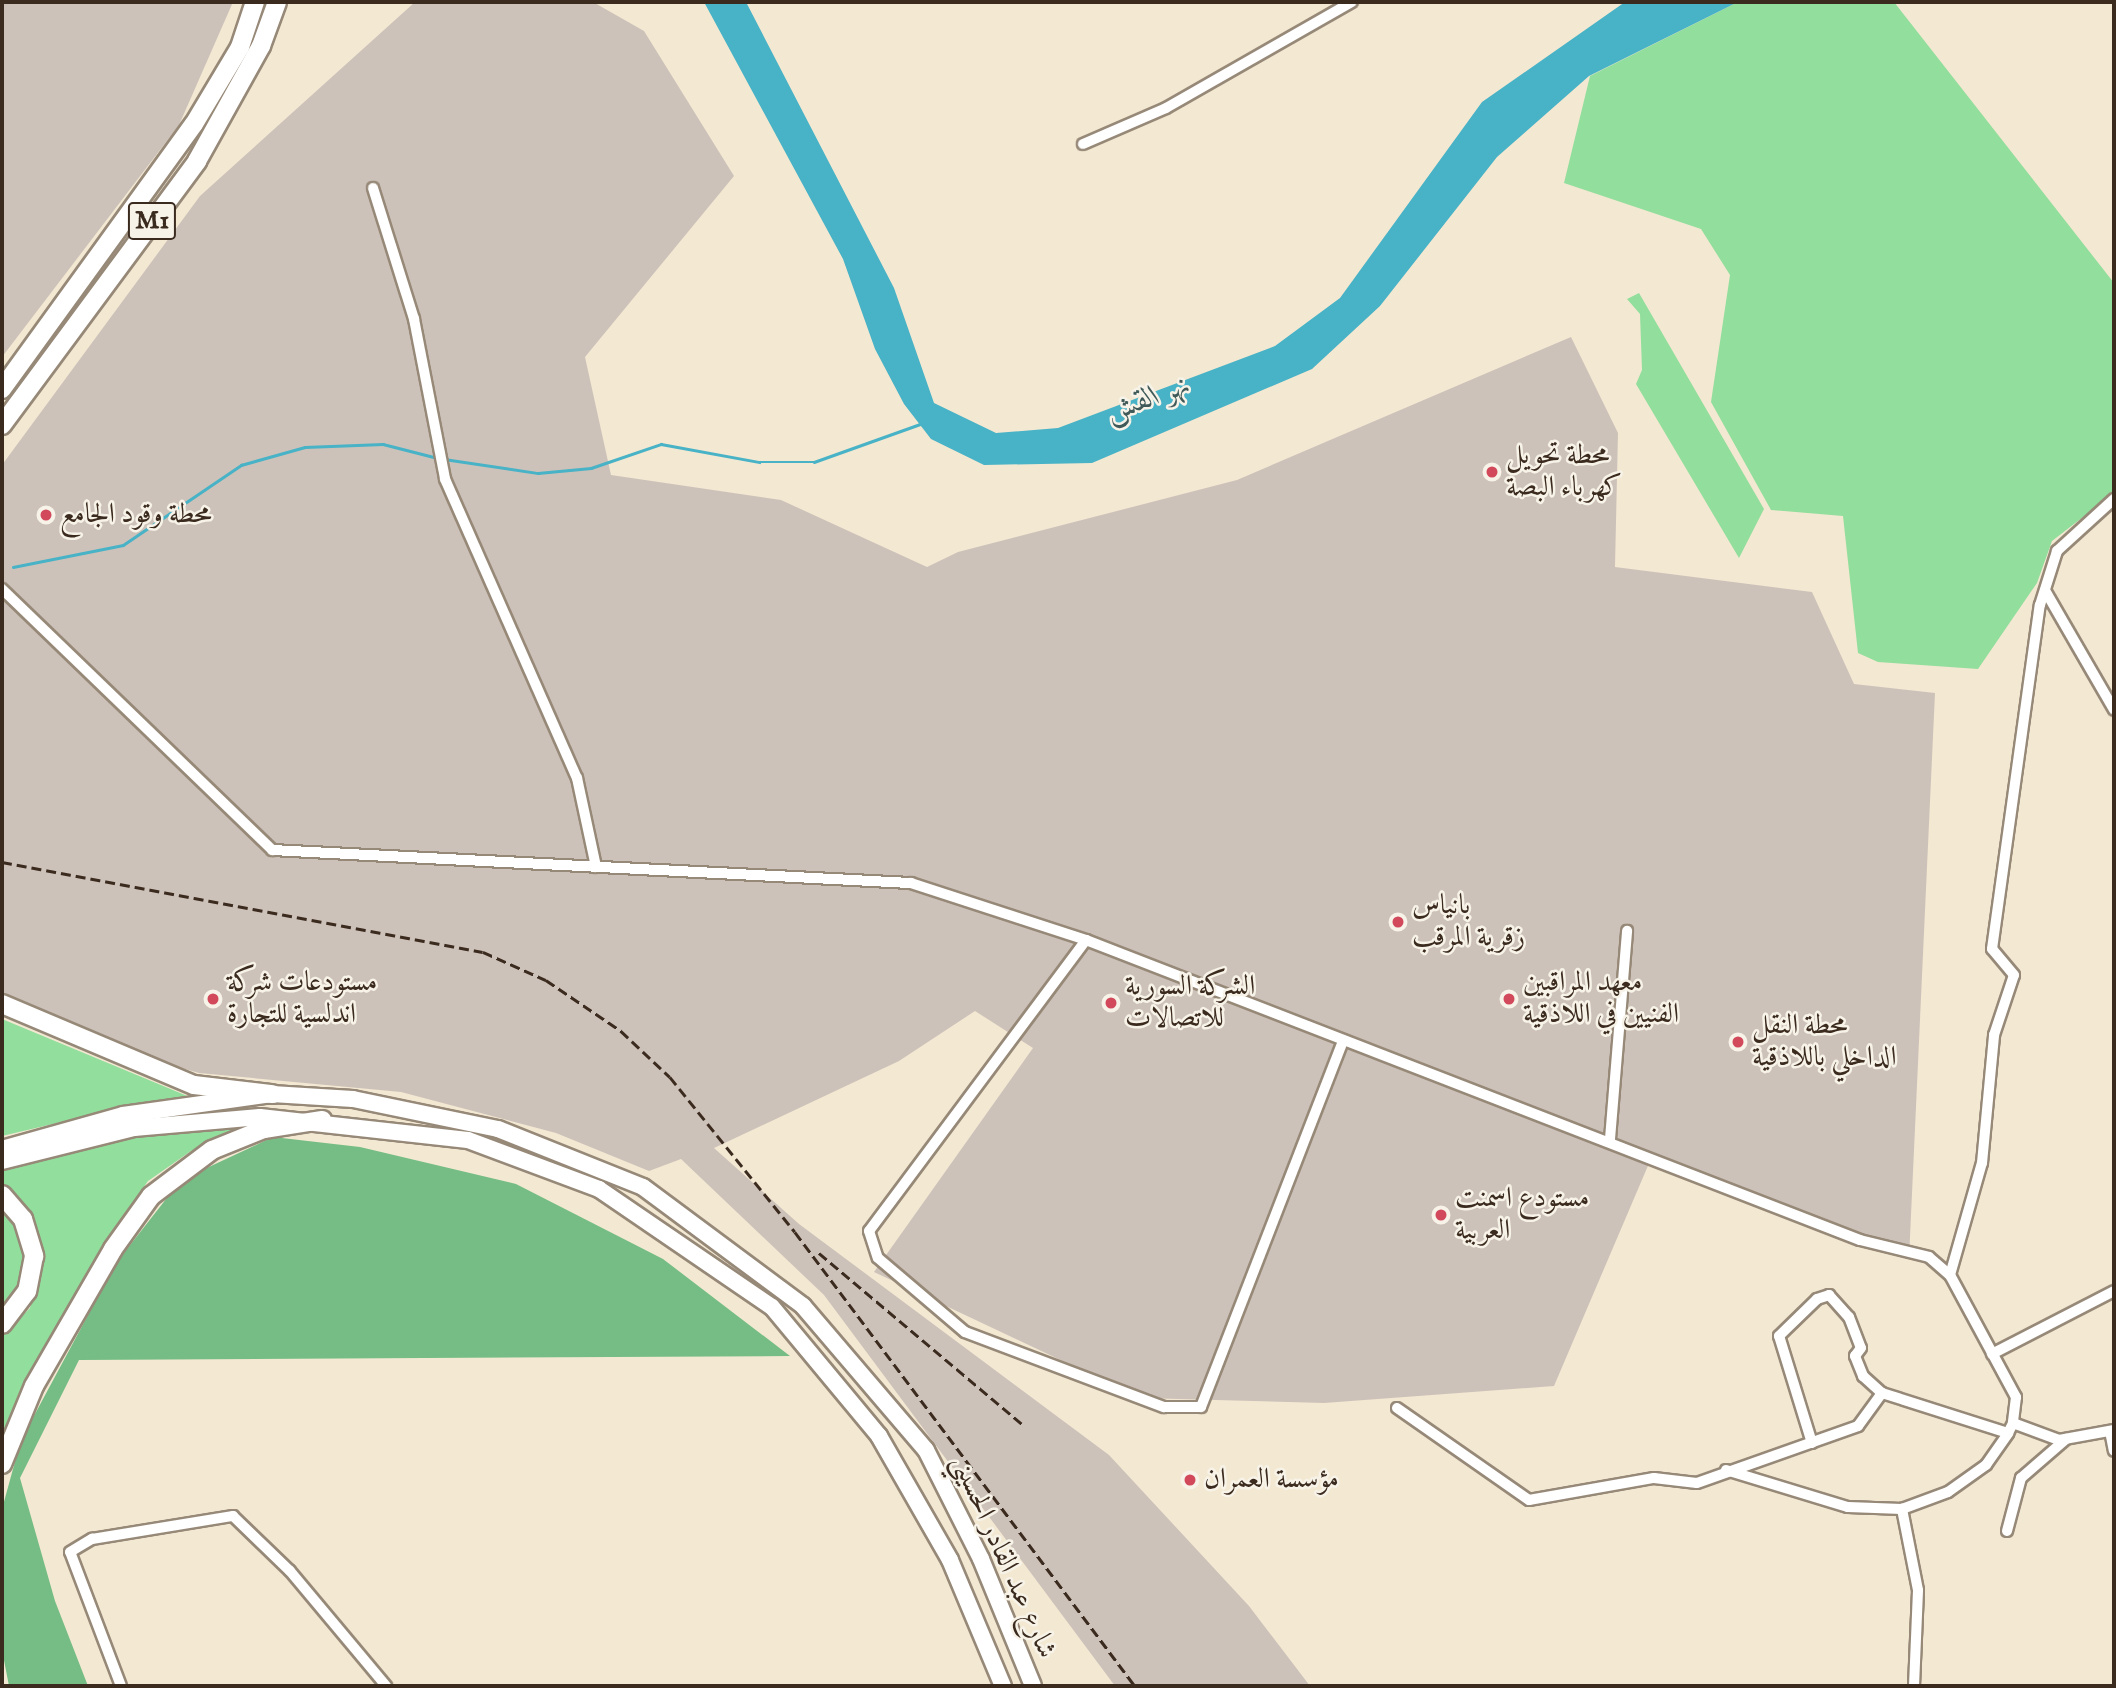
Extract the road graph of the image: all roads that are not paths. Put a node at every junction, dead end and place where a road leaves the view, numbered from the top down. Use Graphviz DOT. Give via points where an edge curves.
graph roads {
  1 [pos="255,2"];
  2 [pos="276,2"];
  3 [pos="1352,2"];
  4 [pos="1083,144"];
  5 [pos="373,188"];
  6 [pos="2,389"];
  7 [pos="2,425"];
  8 [pos="2114,499"];
  9 [pos="2,589"];
  10 [pos="2046,592"];
  11 [pos="2114,710"];
  12 [pos="596,867"];
  13 [pos="1627,931"];
  14 [pos="1086,940"];
  15 [pos="2,1004"];
  16 [pos="1343,1041"];
  17 [pos="272,1094"];
  18 [pos="322,1120"];
  19 [pos="1610,1139"];
  20 [pos="2,1149"];
  21 [pos="2,1161"];
  22 [pos="2,1195"];
  23 [pos="1950,1275"];
  24 [pos="2114,1291"];
  25 [pos="2,1324"];
  26 [pos="1992,1354"];
  27 [pos="1882,1393"];
  28 [pos="1397,1408"];
  29 [pos="2013,1423"];
  30 [pos="2112,1430"];
  31 [pos="2008,1433"];
  32 [pos="2066,1439"];
  33 [pos="1812,1444"];
  34 [pos="2114,1451"];
  35 [pos="2,1464"];
  36 [pos="1726,1470"];
  37 [pos="1902,1509"];
  38 [pos="2007,1531"];
  39 [pos="1916,1673"];
  40 [pos="121,1686"];
  41 [pos="386,1686"];
  42 [pos="1003,1686"];
  43 [pos="1033,1686"];
  44 [pos="1914,1686"];
  45 [pos="1924,1686"];
  1 -- 6 [label="highway, M1" via="240,47 194,124"];
  2 -- 7 [label="highway, M1" via="261,46 197,161"];
  3 -- 4 [label="street" via="1166,108"];
  5 -- 12 [label="street" via="414,319 445,478 577,778"];
  8 -- 10 [label="street" via="2057,551"];
  9 -- 12 [label="street" via="272,850"];
  10 -- 11 [label="street"];
  10 -- 23 [label="street" via="1992,949 2014,975 1994,1035 1982,1163"];
  12 -- 14 [label="street" via="911,883"];
  13 -- 19 [label="street"];
  14 -- 16 [label="street"];
  14 -- 16 [label="street" via="869,1230 878,1258 965,1332 1164,1407 1201,1407"];
  15 -- 17 [label="highway" via="194,1085"];
  16 -- 19 [label="street"];
  17 -- 20 [label="main road, شارع عبد القادر الحسيني" via="123,1115"];
  17 -- 43 [label="main road, شارع عبد القادر الحسيني" via="353,1099 498,1129 643,1186 803,1306 926,1450 981,1559"];
  18 -- 21 [label="main road, شارع عبد القادر الحسيني" via="195,1119"];
  18 -- 35 [label="highway" via="264,1129 212,1150 151,1196 113,1249 34,1386"];
  18 -- 42 [label="main road, شارع عبد القادر الحسيني" via="468,1140 599,1188 772,1307 879,1436 950,1560"];
  19 -- 23 [label="street" via="1860,1240 1929,1257"];
  22 -- 25 [label="highway" via="23,1219 34,1256 27,1291"];
  23 -- 26 [label="street"];
  24 -- 26 [label="street"];
  26 -- 29 [label="street" via="2017,1397"];
  27 -- 31 [label="street"];
  27 -- 33 [label="street" via="1858,1426"];
  27 -- 33 [label="street" via="1863,1376 1855,1356 1861,1348 1849,1317 1829,1294 1817,1299 1779,1336"];
  28 -- 36 [label="street" via="1529,1500 1654,1478 1698,1482"];
  29 -- 31 [label="street"];
  29 -- 32 [label="street"];
  30 -- 32 [label="street"];
  30 -- 34 [label="street"];
  31 -- 37 [label="street" via="1986,1465 1948,1492"];
  32 -- 38 [label="street" via="2021,1478"];
  33 -- 36 [label="street"];
  36 -- 37 [label="street" via="1848,1507"];
  37 -- 39 [label="street" via="1918,1590"];
  39 -- 44 [label="street"];
  39 -- 45 [label="street"];
  40 -- 41 [label="street" via="70,1552 92,1539 233,1516 290,1571"];
}
